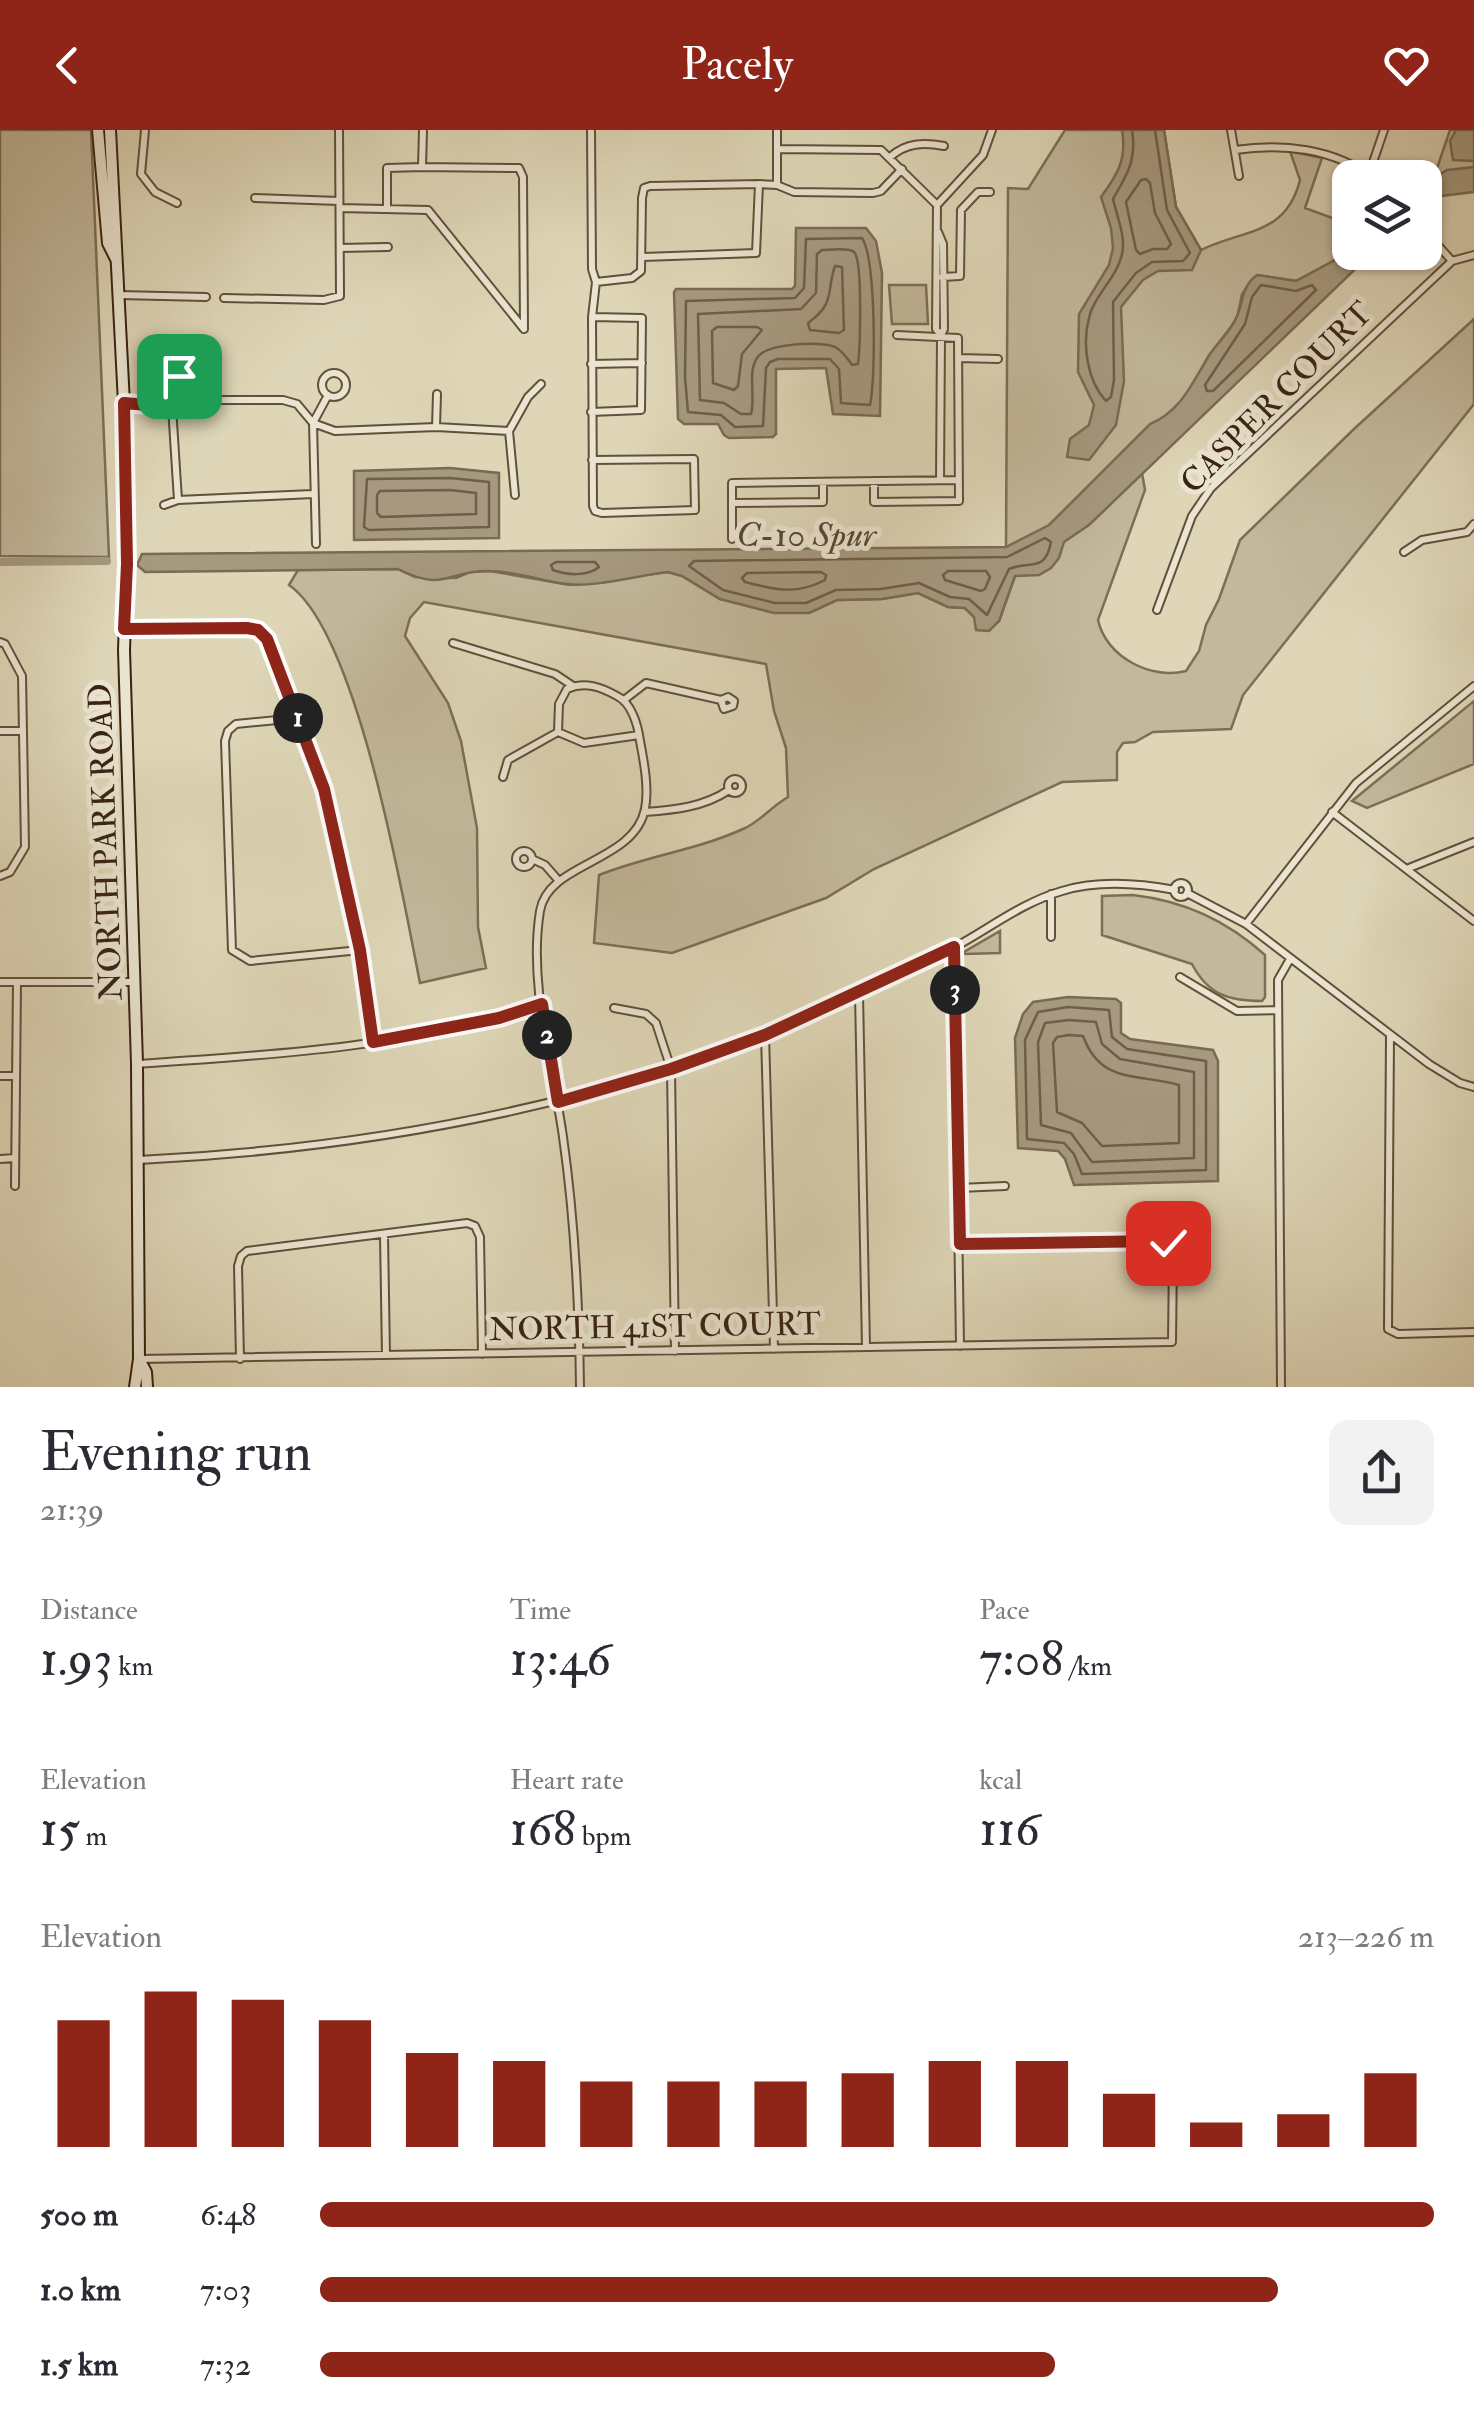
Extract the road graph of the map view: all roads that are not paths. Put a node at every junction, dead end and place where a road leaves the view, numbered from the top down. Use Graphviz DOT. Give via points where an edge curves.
graph roads {
  1 [pos="98,130"];
  2 [pos="110,130"];
  3 [pos="145,130"];
  4 [pos="338,130"];
  5 [pos="423,130"];
  6 [pos="592,130"];
  7 [pos="777,130"];
  8 [pos="992,130"];
  9 [pos="1232,130"];
  10 [pos="1384,130"];
  11 [pos="944,146"];
  12 [pos="777,149"];
  13 [pos="1235,150"];
  14 [pos="890,157"];
  15 [pos="1336,160"];
  16 [pos="1376,160"];
  17 [pos="422,167"];
  18 [pos="902,169"];
  19 [pos="1240,176"];
  20 [pos="759,184"];
  21 [pos="776,184"];
  22 [pos="990,192"];
  23 [pos="254,198"];
  24 [pos="177,203"];
  25 [pos="339,205"];
  26 [pos="937,205"];
  27 [pos="387,209"];
  28 [pos="388,246"];
  29 [pos="340,248"];
  30 [pos="1442,250"];
  31 [pos="1474,255"];
  32 [pos="643,257"];
  33 [pos="1452,261"];
  34 [pos="119,264"];
  35 [pos="939,276"];
  36 [pos="596,282"];
  37 [pos="119,295"];
  38 [pos="206,297"];
  39 [pos="224,298"];
  40 [pos="592,317"];
  41 [pos="897,335"];
  42 [pos="941,335"];
  43 [pos="958,358"];
  44 [pos="998,358"];
  45 [pos="642,363"];
  46 [pos="592,364"];
  47 [pos="179,376"];
  48 [pos="541,384"];
  49 [pos="436,394"];
  50 [pos="328,396"];
  51 [pos="124,403"];
  52 [pos="172,407"];
  53 [pos="591,412"];
  54 [pos="313,423"];
  55 [pos="436,427"];
  56 [pos="510,432"];
  57 [pos="592,460"];
  58 [pos="940,480"];
  59 [pos="959,480"];
  60 [pos="874,481"];
  61 [pos="823,482"];
  62 [pos="313,494"];
  63 [pos="515,494"];
  64 [pos="178,500"];
  65 [pos="732,503"];
  66 [pos="164,506"];
  67 [pos="1474,524"];
  68 [pos="732,539"];
  69 [pos="316,544"];
  70 [pos="1404,552"];
  71 [pos="1158,610"];
  72 [pos="124,629"];
  73 [pos="2,643"];
  74 [pos="453,643"];
  75 [pos="574,686"];
  76 [pos="1474,686"];
  77 [pos="624,700"];
  78 [pos="722,700"];
  79 [pos="298,718"];
  80 [pos="0,731"];
  81 [pos="22,731"];
  82 [pos="558,732"];
  83 [pos="639,735"];
  84 [pos="503,776"];
  85 [pos="730,790"];
  86 [pos="645,812"];
  87 [pos="1332,812"];
  88 [pos="1474,842"];
  89 [pos="532,858"];
  90 [pos="1408,868"];
  91 [pos="0,876"];
  92 [pos="559,880"];
  93 [pos="1051,894"];
  94 [pos="1474,921"];
  95 [pos="1246,924"];
  96 [pos="1051,936"];
  97 [pos="954,947"];
  98 [pos="360,950"];
  99 [pos="1290,959"];
  100 [pos="1180,977"];
  101 [pos="0,982"];
  102 [pos="17,982"];
  103 [pos="134,982"];
  104 [pos="859,994"];
  105 [pos="542,1004"];
  106 [pos="614,1008"];
  107 [pos="1278,1010"];
  108 [pos="765,1035"];
  109 [pos="1390,1036"];
  110 [pos="373,1042"];
  111 [pos="138,1064"];
  112 [pos="671,1069"];
  113 [pos="0,1076"];
  114 [pos="15,1076"];
  115 [pos="1474,1087"];
  116 [pos="558,1102"];
  117 [pos="14,1158"];
  118 [pos="0,1159"];
  119 [pos="139,1160"];
  120 [pos="15,1186"];
  121 [pos="1005,1186"];
  122 [pos="959,1188"];
  123 [pos="384,1234"];
  124 [pos="960,1244"];
  125 [pos="1474,1332"];
  126 [pos="960,1346"];
  127 [pos="866,1348"];
  128 [pos="774,1349"];
  129 [pos="675,1351"];
  130 [pos="580,1352"];
  131 [pos="482,1354"];
  132 [pos="386,1356"];
  133 [pos="138,1359"];
  134 [pos="240,1359"];
  135 [pos="135,1387"];
  136 [pos="147,1387"];
  137 [pos="580,1387"];
  138 [pos="1281,1387"];
  1 -- 34 [label="street, NORTH PARK ROAD" via="108,242"];
  2 -- 34 [label="street, NORTH PARK ROAD"];
  3 -- 24 [label="street" via="141,174 155,192"];
  4 -- 25 [label="street"];
  5 -- 17 [label="street"];
  6 -- 36 [label="street"];
  7 -- 12 [label="street"];
  8 -- 26 [label="street" via="983,155"];
  9 -- 13 [label="street"];
  10 -- 16 [label="street"];
  11 -- 14 [label="street" via="910,144"];
  12 -- 14 [label="street" via="872,148"];
  12 -- 21 [label="street"];
  13 -- 15 [label="street" via="1270,144"];
  13 -- 19 [label="street"];
  14 -- 18 [label="street"];
  17 -- 27 [label="street" via="387,168"];
  17 -- 27 [label="street" via="519,168 524,329 428,210"];
  18 -- 21 [label="street" via="873,192 794,192"];
  18 -- 26 [label="street"];
  20 -- 21 [label="street"];
  20 -- 32 [label="street" via="756,253"];
  20 -- 32 [label="street" via="644,188"];
  22 -- 35 [label="street" via="978,192 961,210 960,276"];
  23 -- 25 [label="street"];
  25 -- 27 [label="street"];
  25 -- 29 [label="street"];
  26 -- 35 [label="street"];
  28 -- 29 [label="street"];
  29 -- 39 [label="street" via="340,296"];
  30 -- 33 [label="street"];
  31 -- 33 [label="street, CASPER COURT"];
  32 -- 36 [label="street" via="642,271 632,278"];
  33 -- 71 [label="street, CASPER COURT" via="1211,488 1192,516"];
  34 -- 37 [label="street, NORTH PARK ROAD"];
  35 -- 42 [label="street"];
  36 -- 40 [label="street"];
  37 -- 38 [label="street"];
  37 -- 51 [label="street, NORTH PARK ROAD"];
  40 -- 45 [label="street" via="642,318"];
  40 -- 46 [label="street"];
  41 -- 42 [label="street"];
  42 -- 43 [label="street" via="957,336"];
  42 -- 58 [label="street"];
  43 -- 44 [label="street"];
  43 -- 59 [label="street"];
  45 -- 46 [label="street"];
  45 -- 53 [label="street" via="642,410"];
  46 -- 53 [label="street"];
  47 -- 52 [label="street"];
  48 -- 56 [label="street"];
  49 -- 55 [label="street"];
  50 -- 54 [label="street"];
  51 -- 52 [label="street"];
  51 -- 72 [label="street, NORTH PARK ROAD"];
  52 -- 54 [label="street" via="283,400 298,404"];
  52 -- 64 [label="street"];
  53 -- 57 [label="street"];
  54 -- 55 [label="street" via="336,431"];
  54 -- 62 [label="street"];
  55 -- 56 [label="street"];
  56 -- 63 [label="street"];
  57 -- 57 [label="street" via="595,511 695,510 694,459"];
  58 -- 59 [label="street"];
  58 -- 60 [label="street"];
  59 -- 60 [label="street" via="959,501 874,502"];
  60 -- 61 [label="street"];
  61 -- 65 [label="street" via="732,483"];
  61 -- 65 [label="street" via="823,502"];
  62 -- 64 [label="street"];
  62 -- 69 [label="street"];
  64 -- 66 [label="street"];
  65 -- 68 [label="street"];
  67 -- 70 [label="street"];
  72 -- 79 [label="street" via="258,630"];
  72 -- 103 [label="street, NORTH PARK ROAD"];
  73 -- 81 [label="street" via="22,676"];
  74 -- 75 [label="street"];
  75 -- 77 [label="street" via="602,688"];
  75 -- 82 [label="street" via="559,704"];
  76 -- 87 [label="street" via="1356,783"];
  77 -- 78 [label="street" via="646,684"];
  77 -- 83 [label="street"];
  79 -- 98 [label="street" via="324,789"];
  79 -- 98 [label="street" via="236,724 228,731 232,950 250,961"];
  80 -- 81 [label="street"];
  81 -- 91 [label="street" via="24,847 10,872"];
  82 -- 83 [label="street" via="584,743"];
  82 -- 84 [label="street" via="508,760"];
  83 -- 86 [label="street"];
  85 -- 86 [label="street" via="716,800"];
  86 -- 92 [label="street" via="629,838"];
  87 -- 90 [label="street"];
  87 -- 95 [label="street"];
  88 -- 90 [label="street"];
  89 -- 92 [label="street"];
  90 -- 94 [label="street"];
  92 -- 105 [label="street" via="540,910"];
  93 -- 95 [label="street" via="1114,884 1175,890"];
  93 -- 96 [label="street"];
  93 -- 97 [label="street"];
  95 -- 99 [label="street"];
  97 -- 104 [label="street"];
  97 -- 122 [label="street"];
  98 -- 110 [label="street"];
  99 -- 107 [label="street" via="1278,980"];
  99 -- 109 [label="street"];
  100 -- 107 [label="street" via="1237,1010"];
  101 -- 102 [label="street"];
  102 -- 103 [label="street"];
  102 -- 114 [label="street"];
  103 -- 111 [label="street, NORTH PARK ROAD"];
  104 -- 108 [label="street"];
  104 -- 127 [label="street"];
  105 -- 110 [label="street"];
  105 -- 116 [label="street"];
  106 -- 112 [label="street" via="646,1014 656,1023"];
  107 -- 138 [label="street"];
  108 -- 112 [label="street"];
  108 -- 128 [label="street"];
  109 -- 115 [label="street"];
  109 -- 125 [label="street" via="1388,1329"];
  110 -- 111 [label="street"];
  111 -- 119 [label="street, NORTH PARK ROAD"];
  112 -- 116 [label="street"];
  112 -- 129 [label="street"];
  113 -- 114 [label="street"];
  114 -- 117 [label="street"];
  116 -- 119 [label="street" via="332,1145"];
  116 -- 130 [label="street" via="575,1222"];
  117 -- 118 [label="street"];
  117 -- 120 [label="street"];
  119 -- 133 [label="street, NORTH PARK ROAD"];
  121 -- 122 [label="street"];
  122 -- 124 [label="street"];
  123 -- 131 [label="street" via="476,1226"];
  123 -- 132 [label="street"];
  123 -- 134 [label="street" via="241,1256"];
  124 -- 126 [label="street"];
  124 -- 126 [label="street, NORTH 41ST COURT" via="1160,1241 1173,1254 1172,1342"];
  126 -- 127 [label="street, NORTH 41ST COURT"];
  127 -- 128 [label="street, NORTH 41ST COURT"];
  128 -- 129 [label="street, NORTH 41ST COURT"];
  129 -- 130 [label="street, NORTH 41ST COURT"];
  130 -- 131 [label="street, NORTH 41ST COURT"];
  130 -- 137 [label="street"];
  131 -- 132 [label="street, NORTH 41ST COURT"];
  132 -- 134 [label="street, NORTH 41ST COURT"];
  133 -- 134 [label="street, NORTH 41ST COURT"];
  133 -- 135 [label="street, NORTH PARK ROAD"];
  133 -- 136 [label="street, NORTH PARK ROAD"];
}
